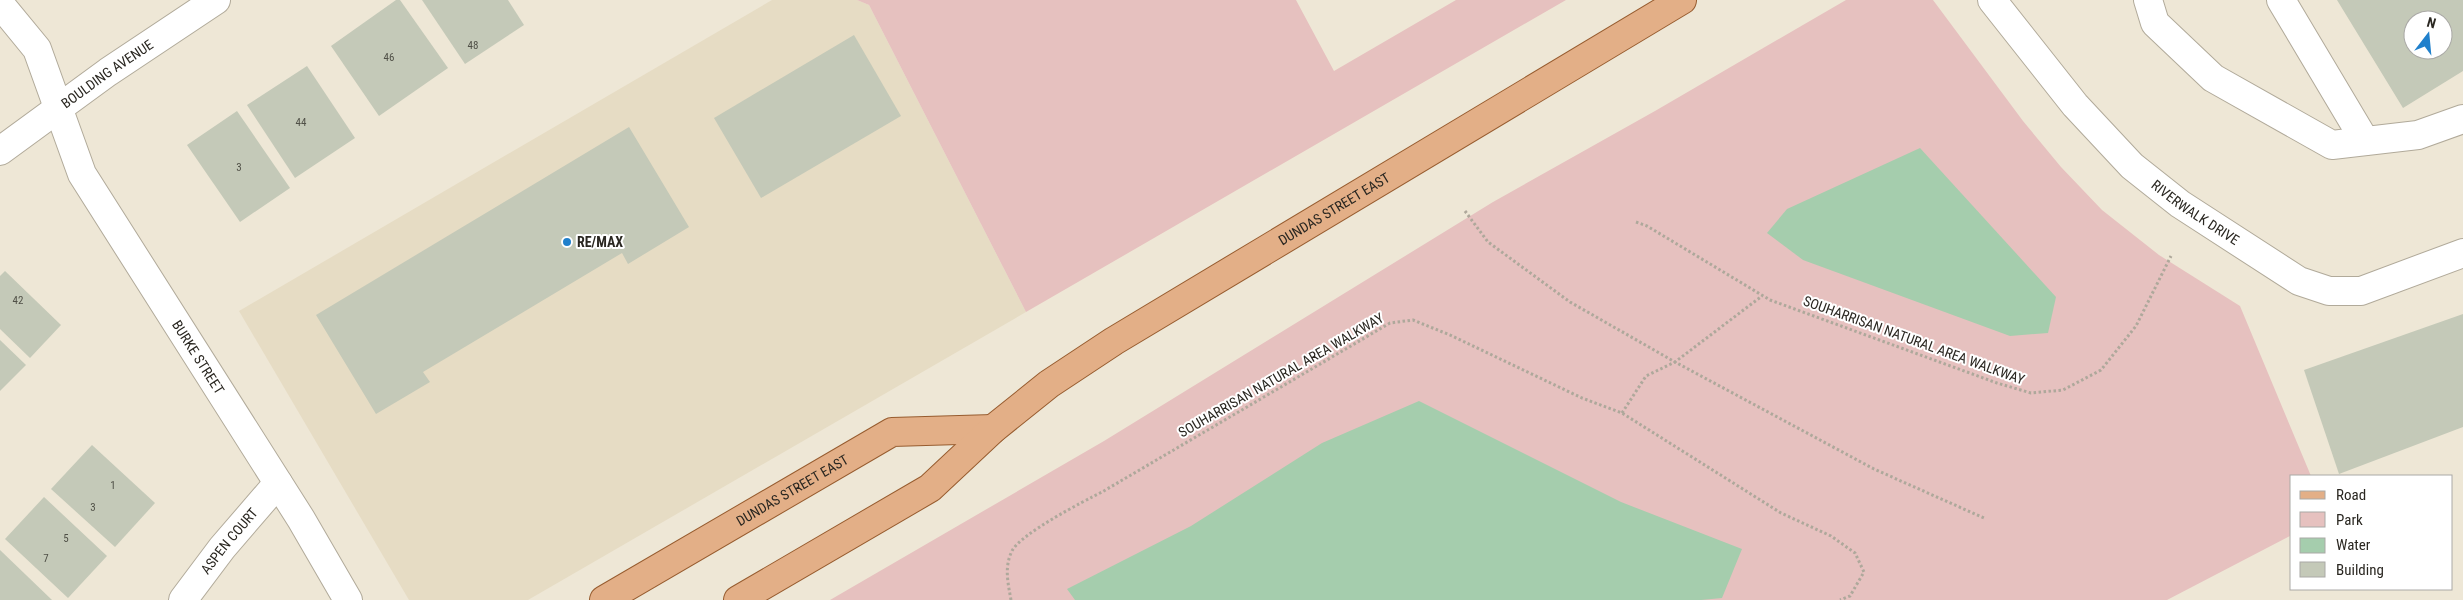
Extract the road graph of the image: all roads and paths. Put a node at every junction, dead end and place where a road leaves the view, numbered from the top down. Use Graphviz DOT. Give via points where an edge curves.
graph roads {
  1 [pos="216,0"];
  2 [pos="1682,0"];
  3 [pos="1992,0"];
  4 [pos="2148,0"];
  5 [pos="2280,0"];
  6 [pos="0,4"];
  7 [pos="58,108"];
  8 [pos="2463,119"];
  9 [pos="2365,141"];
  10 [pos="0,151"];
  11 [pos="1465,211"];
  12 [pos="1636,222"];
  13 [pos="2463,253"];
  14 [pos="2171,256"];
  15 [pos="1762,296"];
  16 [pos="1675,362"];
  17 [pos="1622,413"];
  18 [pos="993,429"];
  19 [pos="278,483"];
  20 [pos="1984,518"];
  21 [pos="183,600"];
  22 [pos="348,600"];
  23 [pos="604,600"];
  24 [pos="738,600"];
  25 [pos="1011,600"];
  26 [pos="1840,600"];
  1 -- 7 [label="street, BOULDING AVENUE"];
  2 -- 18 [label="main road, DUNDAS STREET EAST" via="1114,341 1048,384"];
  3 -- 13 [label="street, RIVERWALK DRIVE" via="2075,105 2132,166 2180,204 2299,281 2329,291 2361,291"];
  4 -- 9 [label="street" via="2155,23 2213,78 2332,145"];
  5 -- 9 [label="street"];
  6 -- 7 [label="street, BURKE STREET" via="37,49"];
  7 -- 10 [label="street, BOULDING AVENUE"];
  7 -- 19 [label="street, BURKE STREET" via="82,174"];
  8 -- 9 [label="street" via="2418,135"];
  11 -- 16 [label="path" via="1488,242 1570,302"];
  12 -- 15 [label="path, SOUHARRISAN NATURAL AREA WALKWAY"];
  14 -- 15 [label="path, SOUHARRISAN NATURAL AREA WALKWAY" via="2136,326 2102,370 2063,390 2031,393 1988,380"];
  15 -- 16 [label="path"];
  16 -- 17 [label="path" via="1646,376"];
  16 -- 20 [label="path" via="1874,469"];
  17 -- 25 [label="path, SOUHARRISAN NATURAL AREA WALKWAY" via="1582,398 1413,320 1390,324 1058,515 1030,535 1012,549 1006,571"];
  17 -- 26 [label="path, SOUHARRISAN NATURAL AREA WALKWAY" via="1781,513 1831,536 1855,553 1864,572 1850,596"];
  18 -- 23 [label="main road, DUNDAS STREET EAST" via="892,432"];
  18 -- 24 [label="main road, DUNDAS STREET EAST" via="930,488"];
  19 -- 21 [label="street, ASPEN COURT" via="222,548"];
  19 -- 22 [label="street, BURKE STREET"];
}
